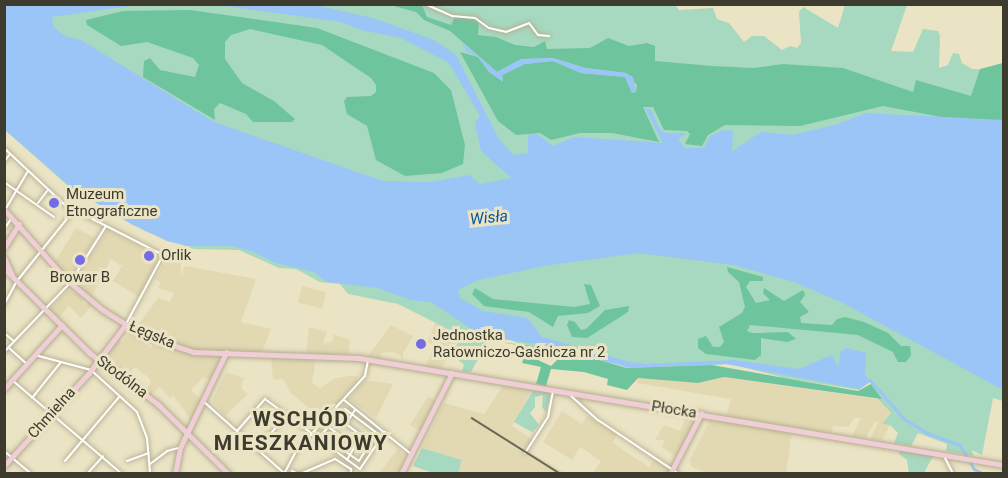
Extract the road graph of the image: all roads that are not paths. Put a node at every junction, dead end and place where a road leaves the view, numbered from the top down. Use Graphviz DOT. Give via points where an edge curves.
graph roads {
  1 [pos="425,4"];
  2 [pos="549,36"];
  3 [pos="4,148"];
  4 [pos="10,153"];
  5 [pos="4,162"];
  6 [pos="28,171"];
  7 [pos="4,182"];
  8 [pos="17,189"];
  9 [pos="48,190"];
  10 [pos="38,203"];
  11 [pos="5,209"];
  12 [pos="74,210"];
  13 [pos="12,216"];
  14 [pos="54,217"];
  15 [pos="19,224"];
  16 [pos="106,226"];
  17 [pos="5,228"];
  18 [pos="4,248"];
  19 [pos="43,249"];
  20 [pos="4,257"];
  21 [pos="4,268"];
  22 [pos="16,280"];
  23 [pos="70,283"];
  24 [pos="4,305"];
  25 [pos="45,308"];
  26 [pos="126,324"];
  27 [pos="62,325"];
  28 [pos="4,333"];
  29 [pos="14,341"];
  30 [pos="8,348"];
  31 [pos="4,352"];
  32 [pos="226,353"];
  33 [pos="35,355"];
  34 [pos="345,357"];
  35 [pos="98,359"];
  36 [pos="368,359"];
  37 [pos="62,362"];
  38 [pos="27,364"];
  39 [pos="90,370"];
  40 [pos="452,373"];
  41 [pos="12,380"];
  42 [pos="4,389"];
  43 [pos="553,390"];
  44 [pos="570,392"];
  45 [pos="120,396"];
  46 [pos="33,398"];
  47 [pos="344,400"];
  48 [pos="203,401"];
  49 [pos="355,410"];
  50 [pos="51,414"];
  51 [pos="288,414"];
  52 [pos="352,414"];
  53 [pos="701,414"];
  54 [pos="322,423"];
  55 [pos="327,427"];
  56 [pos="237,431"];
  57 [pos="187,432"];
  58 [pos="385,432"];
  59 [pos="310,435"];
  60 [pos="84,438"];
  61 [pos="372,443"];
  62 [pos="376,446"];
  63 [pos="180,448"];
  64 [pos="256,450"];
  65 [pos="4,451"];
  66 [pos="149,453"];
  67 [pos="525,453"];
  68 [pos="944,453"];
  69 [pos="338,454"];
  70 [pos="411,454"];
  71 [pos="104,455"];
  72 [pos="350,456"];
  73 [pos="12,457"];
  74 [pos="336,459"];
  75 [pos="65,460"];
  76 [pos="347,460"];
  77 [pos="127,461"];
  78 [pos="150,464"];
  79 [pos="1004,465"];
  80 [pos="4,466"];
  81 [pos="360,469"];
  82 [pos="292,471"];
  83 [pos="671,471"];
  84 [pos="31,474"];
  85 [pos="87,474"];
  86 [pos="122,474"];
  87 [pos="150,474"];
  88 [pos="175,474"];
  89 [pos="229,474"];
  90 [pos="284,474"];
  91 [pos="299,474"];
  92 [pos="351,474"];
  93 [pos="357,474"];
  94 [pos="401,474"];
  95 [pos="679,474"];
  96 [pos="953,474"];
  1 -- 2 [label="street" via="452,16 476,18 489,28 507,32 530,23 538,35"];
  3 -- 4 [label="street"];
  4 -- 5 [label="street"];
  4 -- 6 [label="street"];
  6 -- 8 [label="street"];
  6 -- 9 [label="street"];
  7 -- 8 [label="street"];
  8 -- 10 [label="street"];
  8 -- 11 [label="street"];
  9 -- 10 [label="street"];
  9 -- 12 [label="street"];
  10 -- 14 [label="street"];
  11 -- 13 [label="street, Łęgska"];
  12 -- 16 [label="street"];
  12 -- 19 [label="street"];
  13 -- 15 [label="street, Łęgska"];
  13 -- 17 [label="street"];
  15 -- 18 [label="street"];
  15 -- 19 [label="street, Łęgska"];
  16 -- 23 [label="street"];
  16 -- 26 [label="street" via="164,256"];
  19 -- 22 [label="street"];
  19 -- 23 [label="street, Łęgska"];
  20 -- 22 [label="street, Stodólna"];
  21 -- 22 [label="street, Stodólna"];
  22 -- 24 [label="street"];
  22 -- 25 [label="street, Stodólna"];
  23 -- 25 [label="street"];
  23 -- 26 [label="street, Łęgska"];
  25 -- 27 [label="street, Stodólna"];
  25 -- 29 [label="street"];
  26 -- 32 [label="street, Łęgska" via="145,336 194,352"];
  26 -- 35 [label="street, Chmielna"];
  27 -- 33 [label="street"];
  27 -- 35 [label="street, Stodólna"];
  28 -- 29 [label="street"];
  29 -- 30 [label="street"];
  30 -- 31 [label="street"];
  30 -- 38 [label="street"];
  32 -- 34 [label="street, Łęgska"];
  32 -- 48 [label="street"];
  33 -- 37 [label="street"];
  33 -- 38 [label="street"];
  34 -- 36 [label="street, Płocka"];
  35 -- 39 [label="street, Chmielna"];
  35 -- 57 [label="street, Stodólna" via="147,395"];
  36 -- 40 [label="street, Płocka"];
  36 -- 47 [label="street" via="365,376"];
  37 -- 39 [label="street"];
  37 -- 46 [label="street"];
  38 -- 41 [label="street"];
  39 -- 45 [label="street"];
  39 -- 50 [label="street, Chmielna"];
  40 -- 43 [label="street, Płocka"];
  40 -- 70 [label="street"];
  41 -- 42 [label="street"];
  41 -- 46 [label="street"];
  43 -- 44 [label="street, Płocka"];
  43 -- 67 [label="street" via="548,417"];
  44 -- 53 [label="street, Płocka"];
  44 -- 83 [label="street" via="598,420"];
  45 -- 60 [label="street"];
  45 -- 66 [label="street" via="138,414"];
  46 -- 50 [label="street"];
  47 -- 49 [label="street"];
  47 -- 54 [label="street"];
  48 -- 56 [label="street"];
  48 -- 57 [label="street"];
  49 -- 52 [label="street"];
  49 -- 58 [label="street"];
  50 -- 60 [label="street"];
  50 -- 73 [label="street, Chmielna"];
  51 -- 56 [label="street" via="263,399"];
  51 -- 59 [label="street"];
  51 -- 64 [label="street"];
  52 -- 55 [label="street" via="343,409"];
  52 -- 61 [label="street" via="376,433"];
  52 -- 61 [label="street" via="346,425"];
  53 -- 68 [label="street, Płocka"];
  53 -- 83 [label="street"];
  54 -- 55 [label="street"];
  54 -- 59 [label="street"];
  55 -- 72 [label="street" via="355,445"];
  55 -- 72 [label="street" via="321,437"];
  56 -- 64 [label="street"];
  57 -- 63 [label="street"];
  57 -- 89 [label="street, Stodólna"];
  58 -- 62 [label="street"];
  58 -- 70 [label="street"];
  59 -- 69 [label="street"];
  59 -- 90 [label="street" via="293,455"];
  60 -- 71 [label="street"];
  60 -- 75 [label="street"];
  61 -- 62 [label="street"];
  61 -- 72 [label="street" via="359,461"];
  62 -- 81 [label="street"];
  63 -- 78 [label="street" via="167,451"];
  63 -- 88 [label="street"];
  64 -- 90 [label="street"];
  65 -- 73 [label="street"];
  66 -- 77 [label="street"];
  66 -- 78 [label="street"];
  68 -- 79 [label="street, Płocka"];
  68 -- 96 [label="street"];
  69 -- 74 [label="street"];
  69 -- 76 [label="street"];
  70 -- 94 [label="street"];
  71 -- 85 [label="street"];
  71 -- 86 [label="street"];
  72 -- 76 [label="street"];
  73 -- 80 [label="street, Chmielna"];
  73 -- 84 [label="street"];
  74 -- 91 [label="street"];
  74 -- 92 [label="street" via="352,470"];
  76 -- 81 [label="street"];
  78 -- 87 [label="street"];
  81 -- 93 [label="street"];
  82 -- 91 [label="street"];
  83 -- 95 [label="street"];
}
